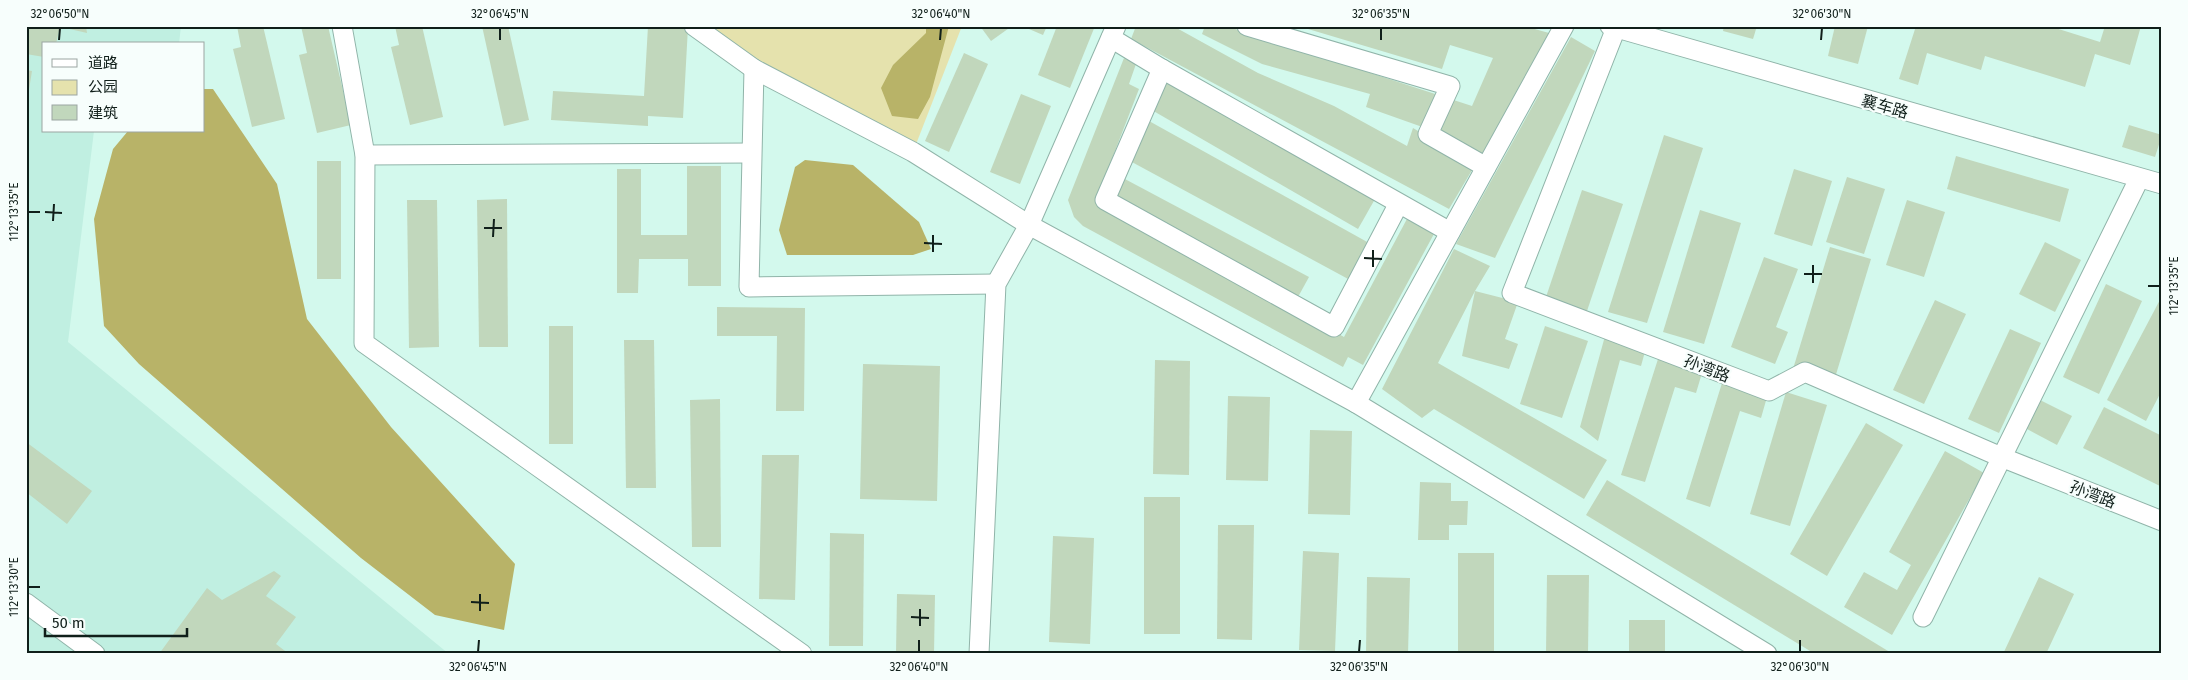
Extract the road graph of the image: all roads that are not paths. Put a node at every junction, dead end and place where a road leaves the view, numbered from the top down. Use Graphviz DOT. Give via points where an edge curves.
graph roads {
  1 [pos="342,26"];
  2 [pos="694,26"];
  3 [pos="1247,26"];
  4 [pos="1564,26"];
  5 [pos="1613,27"];
  6 [pos="1113,32"];
  7 [pos="754,69"];
  8 [pos="1162,69"];
  9 [pos="751,153"];
  10 [pos="365,155"];
  11 [pos="1486,167"];
  12 [pos="2139,179"];
  13 [pos="2162,184"];
  14 [pos="1398,205"];
  15 [pos="1029,225"];
  16 [pos="1450,232"];
  17 [pos="996,284"];
  18 [pos="1356,403"];
  19 [pos="2001,457"];
  20 [pos="2162,520"];
  21 [pos="26,603"];
  22 [pos="1923,616"];
  23 [pos="95,654"];
  24 [pos="802,654"];
  25 [pos="979,654"];
  26 [pos="1767,654"];
  1 -- 10 [label="street"];
  2 -- 7 [label="street"];
  3 -- 11 [label="street" via="1450,86 1428,134"];
  4 -- 11 [label="street"];
  5 -- 12 [label="street, 襄车路"];
  5 -- 19 [label="street, 孙湾路" via="1512,293 1769,392 1804,372"];
  6 -- 8 [label="street"];
  6 -- 15 [label="street"];
  7 -- 9 [label="street"];
  7 -- 15 [label="street" via="914,152"];
  8 -- 14 [label="street"];
  8 -- 14 [label="street" via="1105,200 1334,327"];
  9 -- 10 [label="street"];
  9 -- 17 [label="street" via="749,287"];
  10 -- 24 [label="street" via="364,343"];
  11 -- 16 [label="street"];
  12 -- 13 [label="street, 襄车路"];
  12 -- 19 [label="street"];
  14 -- 16 [label="street"];
  15 -- 17 [label="street"];
  15 -- 18 [label="street"];
  16 -- 18 [label="street"];
  17 -- 25 [label="street"];
  18 -- 26 [label="street"];
  19 -- 20 [label="street, 孙湾路"];
  19 -- 22 [label="street"];
  21 -- 23 [label="street"];
}
